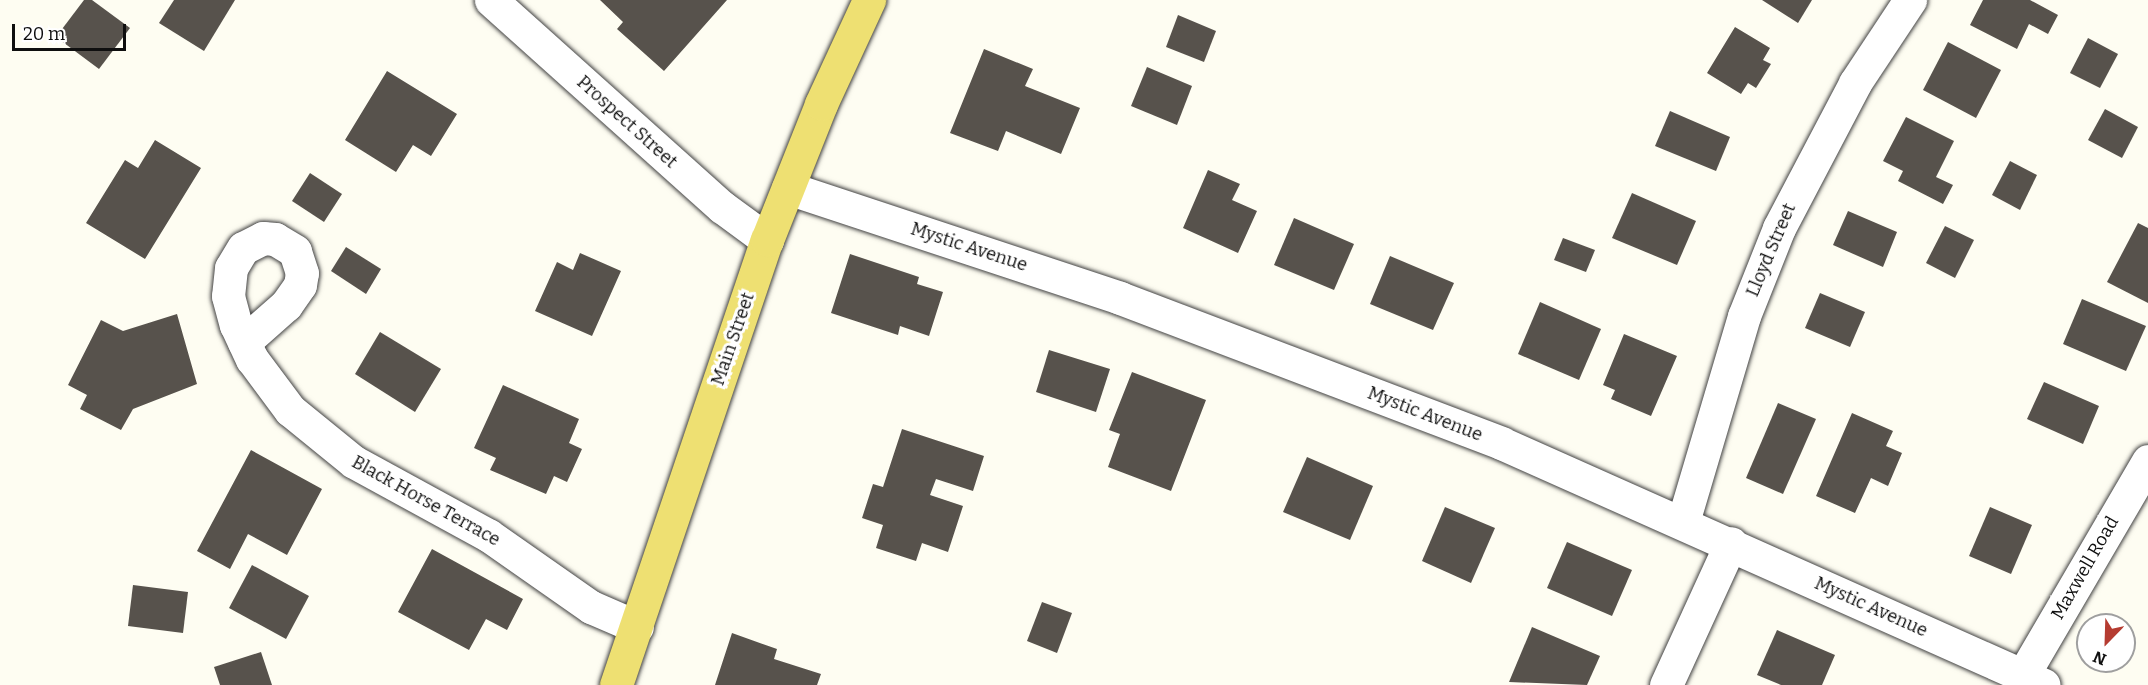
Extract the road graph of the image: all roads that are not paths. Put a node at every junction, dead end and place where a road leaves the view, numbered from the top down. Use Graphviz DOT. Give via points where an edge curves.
graph roads {
  1 [pos="491,0"];
  2 [pos="869,0"];
  3 [pos="1910,0"];
  4 [pos="788,188"];
  5 [pos="767,240"];
  6 [pos="244,342"];
  7 [pos="2148,461"];
  8 [pos="1683,522"];
  9 [pos="1731,543"];
  10 [pos="637,627"];
  11 [pos="2034,680"];
  12 [pos="616,685"];
  13 [pos="1666,685"];
  1 -- 5 [label="street, Prospect Street" via="722,207"];
  2 -- 4 [label="main road, Main Street"];
  3 -- 8 [label="street, Lloyd Street" via="1855,83 1779,228 1744,316"];
  4 -- 5 [label="main road, Main Street"];
  4 -- 8 [label="street, Mystic Avenue" via="1166,314 1501,443"];
  5 -- 10 [label="main road, Main Street"];
  6 -- 10 [label="street, Black Horse Terrace" via="275,393 340,452 488,535 591,607"];
  7 -- 11 [label="street, Maxwell Road"];
  8 -- 9 [label="street, Mystic Avenue"];
  9 -- 11 [label="street, Mystic Avenue"];
  9 -- 13 [label="street"];
  10 -- 12 [label="main road, Main Street"];
}
